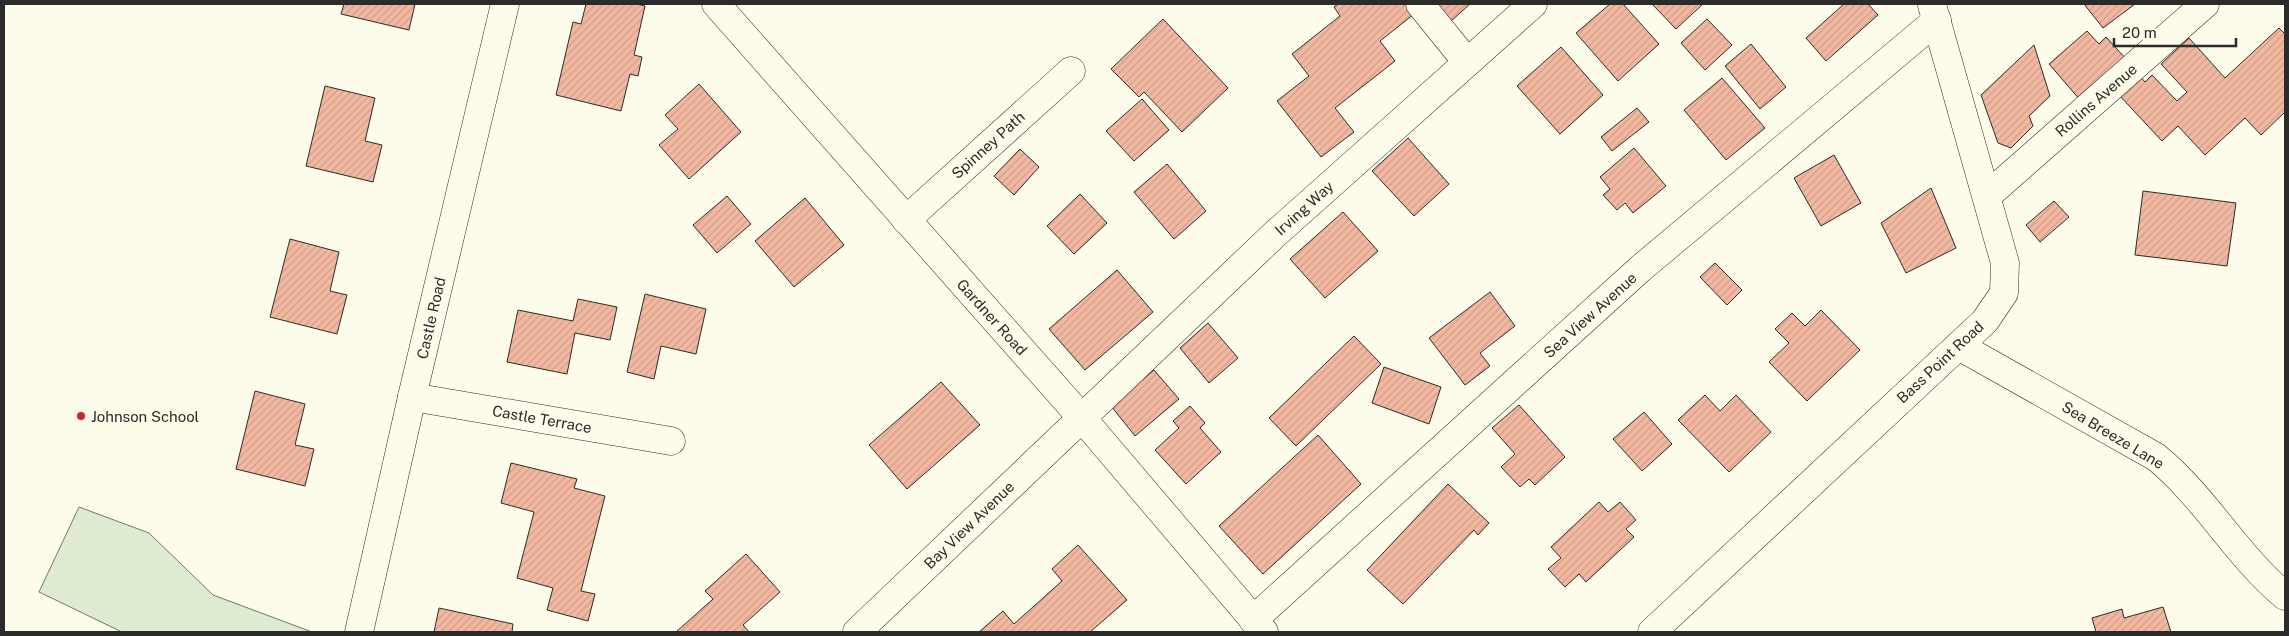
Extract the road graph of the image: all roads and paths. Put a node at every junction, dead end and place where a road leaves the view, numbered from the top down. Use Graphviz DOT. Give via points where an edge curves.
graph roads {
  1 [pos="505,4"];
  2 [pos="1420,4"];
  3 [pos="1533,4"];
  4 [pos="2205,4"];
  5 [pos="728,8"];
  6 [pos="1934,12"];
  7 [pos="1467,62"];
  8 [pos="1071,71"];
  9 [pos="1987,196"];
  10 [pos="906,220"];
  11 [pos="1959,346"];
  12 [pos="412,397"];
  13 [pos="1082,418"];
  14 [pos="672,442"];
  15 [pos="2285,596"];
  16 [pos="1258,626"];
  17 [pos="359,632"];
  18 [pos="856,632"];
  19 [pos="1652,632"];
  1 -- 12 [label="street, Castle Road"];
  2 -- 7 [label="street"];
  3 -- 7 [label="street, Irving Way"];
  4 -- 9 [label="street, Rollins Avenue"];
  5 -- 10 [label="street, Gardner Road"];
  6 -- 9 [label="street, Bass Point Road"];
  6 -- 16 [label="street, Sea View Avenue" via="1640,269"];
  7 -- 13 [label="street, Irving Way" via="1274,235"];
  8 -- 10 [label="street, Spinney Path"];
  9 -- 11 [label="street, Bass Point Road" via="2005,263 2004,293 1985,321"];
  10 -- 13 [label="street, Gardner Road"];
  11 -- 15 [label="street, Sea Breeze Lane" via="2156,457 2176,474 2265,579"];
  11 -- 19 [label="street, Bass Point Road"];
  12 -- 14 [label="street, Castle Terrace"];
  12 -- 17 [label="street, Castle Road"];
  13 -- 16 [label="street, Gardner Road"];
  13 -- 18 [label="street, Bay View Avenue"];
}
